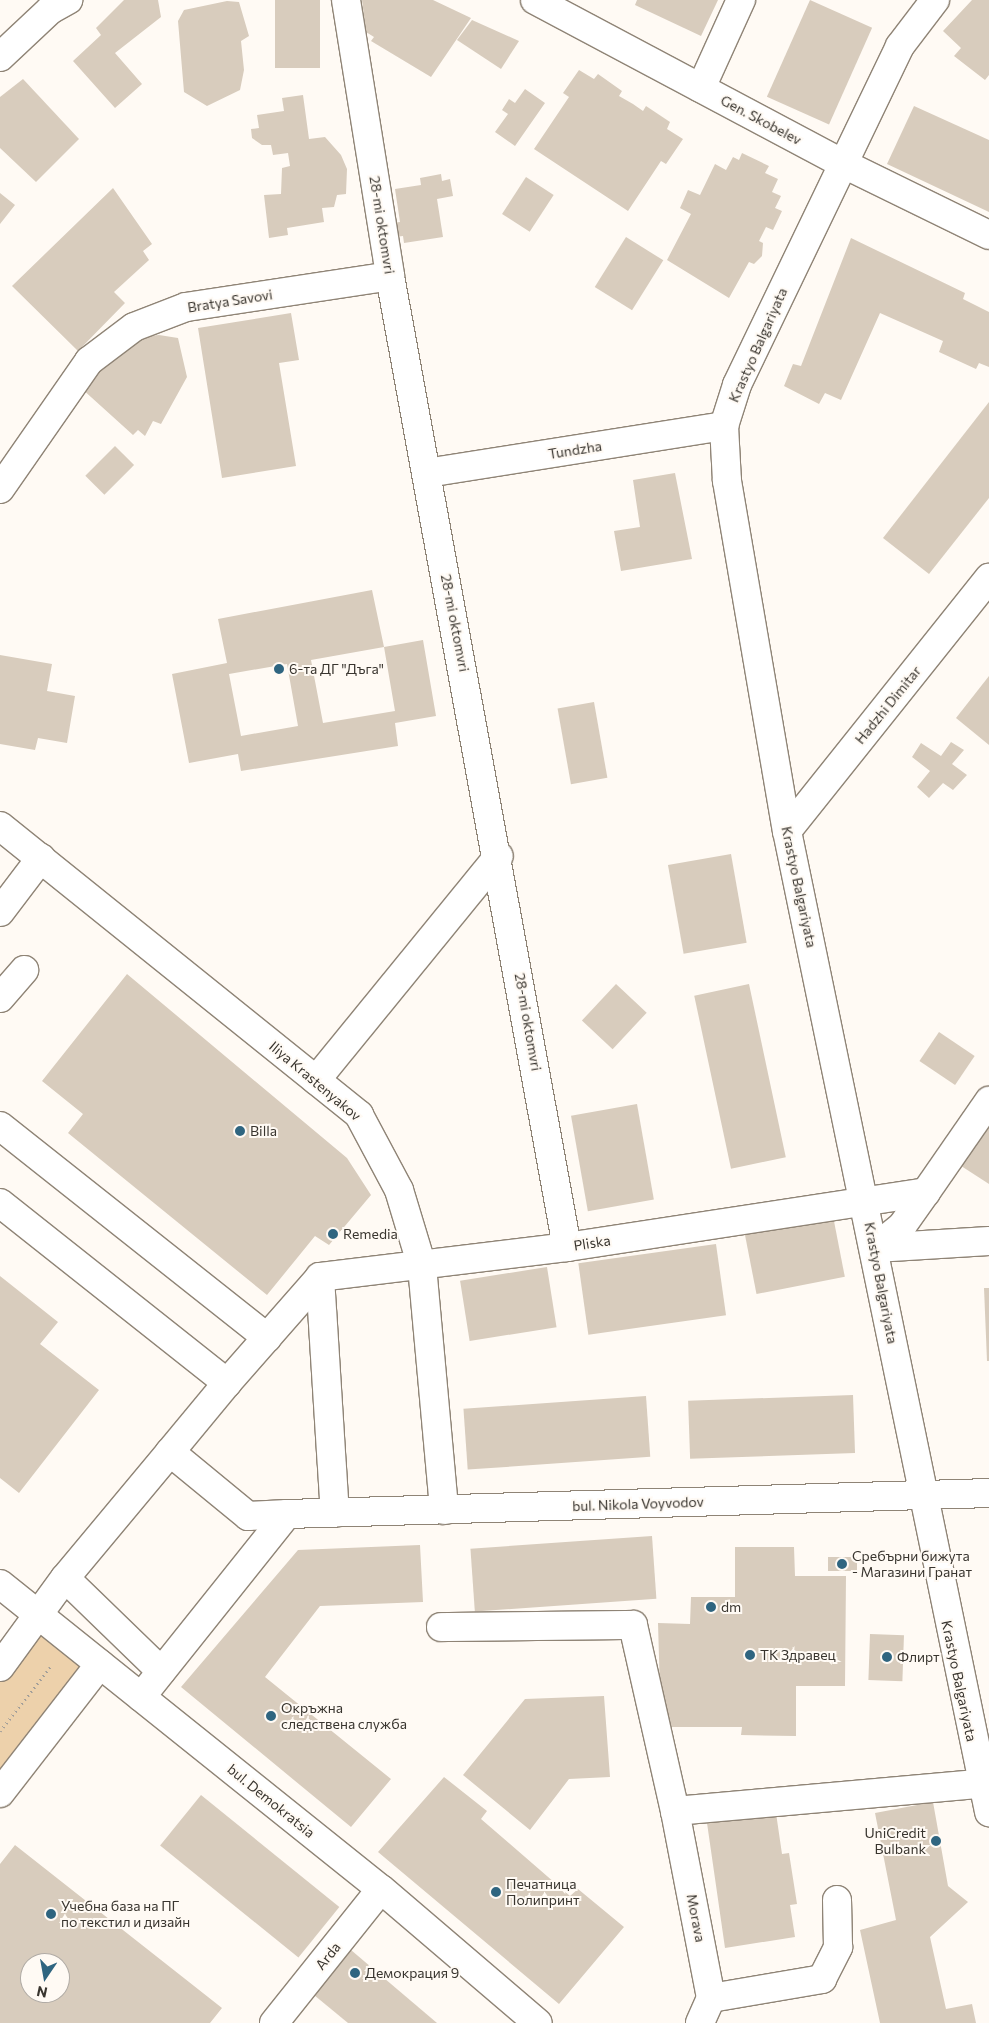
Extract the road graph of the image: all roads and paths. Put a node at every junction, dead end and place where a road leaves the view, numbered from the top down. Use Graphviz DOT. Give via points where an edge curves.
graph roads {
  1 [pos="68,0"];
  2 [pos="346,0"];
  3 [pos="535,0"];
  4 [pos="741,0"];
  5 [pos="919,5"];
  6 [pos="0,57"];
  7 [pos="701,88"];
  8 [pos="844,164"];
  9 [pos="989,235"];
  10 [pos="390,276"];
  11 [pos="724,426"];
  12 [pos="427,473"];
  13 [pos="0,489"];
  14 [pos="989,578"];
  15 [pos="0,826"];
  16 [pos="787,832"];
  17 [pos="499,856"];
  18 [pos="41,858"];
  19 [pos="0,912"];
  20 [pos="24,970"];
  21 [pos="0,998"];
  22 [pos="316,1080"];
  23 [pos="989,1101"];
  24 [pos="0,1126"];
  25 [pos="926,1192"];
  26 [pos="864,1200"];
  27 [pos="0,1203"];
  28 [pos="977,1242"];
  29 [pos="567,1246"];
  30 [pos="875,1248"];
  31 [pos="422,1266"];
  32 [pos="320,1277"];
  33 [pos="267,1338"];
  34 [pos="227,1383"];
  35 [pos="170,1452"];
  36 [pos="989,1493"];
  37 [pos="921,1496"];
  38 [pos="444,1510"];
  39 [pos="335,1513"];
  40 [pos="287,1514"];
  41 [pos="65,1578"];
  42 [pos="0,1584"];
  43 [pos="40,1616"];
  44 [pos="441,1627"];
  45 [pos="70,1641"];
  46 [pos="100,1664"];
  47 [pos="0,1667"];
  48 [pos="161,1671"];
  49 [pos="141,1696"];
  50 [pos="0,1731"];
  51 [pos="980,1784"];
  52 [pos="0,1793"];
  53 [pos="675,1811"];
  54 [pos="989,1812"];
  55 [pos="381,1889"];
  56 [pos="837,1900"];
  57 [pos="711,1998"];
  58 [pos="274,2023"];
  59 [pos="538,2023"];
  60 [pos="700,2023"];
  1 -- 6 [label="street" via="50,10"];
  2 -- 10 [label="street, 28-mi oktomvri"];
  3 -- 7 [label="street, Gen. Skobelev"];
  4 -- 7 [label="street"];
  5 -- 8 [label="street, Krastyo Balgariyata"];
  7 -- 8 [label="street, Gen. Skobelev"];
  8 -- 9 [label="street, Gen. Skobelev"];
  8 -- 11 [label="street, Krastyo Balgariyata" via="736,385"];
  10 -- 12 [label="street, 28-mi oktomvri"];
  10 -- 13 [label="street, Bratya Savovi" via="186,307 134,327 89,361"];
  11 -- 12 [label="street, Tundzha"];
  11 -- 16 [label="street, Krastyo Balgariyata" via="727,480"];
  12 -- 17 [label="street, 28-mi oktomvri"];
  14 -- 16 [label="street, Hadzhi Dimitar"];
  15 -- 18 [label="street, Iliya Krastenyakov"];
  16 -- 26 [label="street, Krastyo Balgariyata"];
  17 -- 22 [label="street"];
  17 -- 29 [label="street, 28-mi oktomvri"];
  18 -- 19 [label="street"];
  18 -- 22 [label="street, Iliya Krastenyakov"];
  20 -- 21 [label="street"];
  22 -- 31 [label="street, Iliya Krastenyakov" via="359,1115 382,1152"];
  23 -- 25 [label="street"];
  24 -- 33 [label="street"];
  25 -- 26 [label="street, Pliska"];
  25 -- 30 [label="street" via="902,1226"];
  26 -- 29 [label="street, Pliska"];
  26 -- 30 [label="street, Krastyo Balgariyata"];
  27 -- 34 [label="street"];
  28 -- 30 [label="street"];
  29 -- 31 [label="street, Pliska"];
  30 -- 37 [label="street, Krastyo Balgariyata"];
  31 -- 32 [label="street, Pliska"];
  31 -- 38 [label="street, Iliya Krastenyakov"];
  32 -- 33 [label="street"];
  32 -- 39 [label="street"];
  33 -- 34 [label="street"];
  34 -- 35 [label="street"];
  35 -- 40 [label="street, bul. Nikola Voyvodov" via="248,1516"];
  35 -- 41 [label="street"];
  36 -- 37 [label="street, bul. Nikola Voyvodov"];
  37 -- 38 [label="street, bul. Nikola Voyvodov"];
  37 -- 51 [label="street, Krastyo Balgariyata"];
  38 -- 39 [label="street, bul. Nikola Voyvodov"];
  39 -- 40 [label="street, bul. Nikola Voyvodov"];
  40 -- 48 [label="street"];
  41 -- 43 [label="street"];
  41 -- 48 [label="street"];
  42 -- 43 [label="street, bul. Demokratsia"];
  43 -- 45 [label="street, bul. Demokratsia"];
  43 -- 47 [label="street"];
  44 -- 53 [label="street, Morava" via="633,1625"];
  45 -- 46 [label="street, bul. Demokratsia"];
  45 -- 50 [label="path"];
  46 -- 49 [label="street, bul. Demokratsia"];
  46 -- 52 [label="street"];
  48 -- 49 [label="street"];
  49 -- 55 [label="street, bul. Demokratsia"];
  51 -- 53 [label="street"];
  51 -- 54 [label="street, Krastyo Balgariyata"];
  53 -- 57 [label="street, Morava"];
  55 -- 58 [label="street, Arda"];
  55 -- 59 [label="street, bul. Demokratsia"];
  56 -- 57 [label="street" via="838,1947 822,1978"];
  57 -- 60 [label="street"];
}
